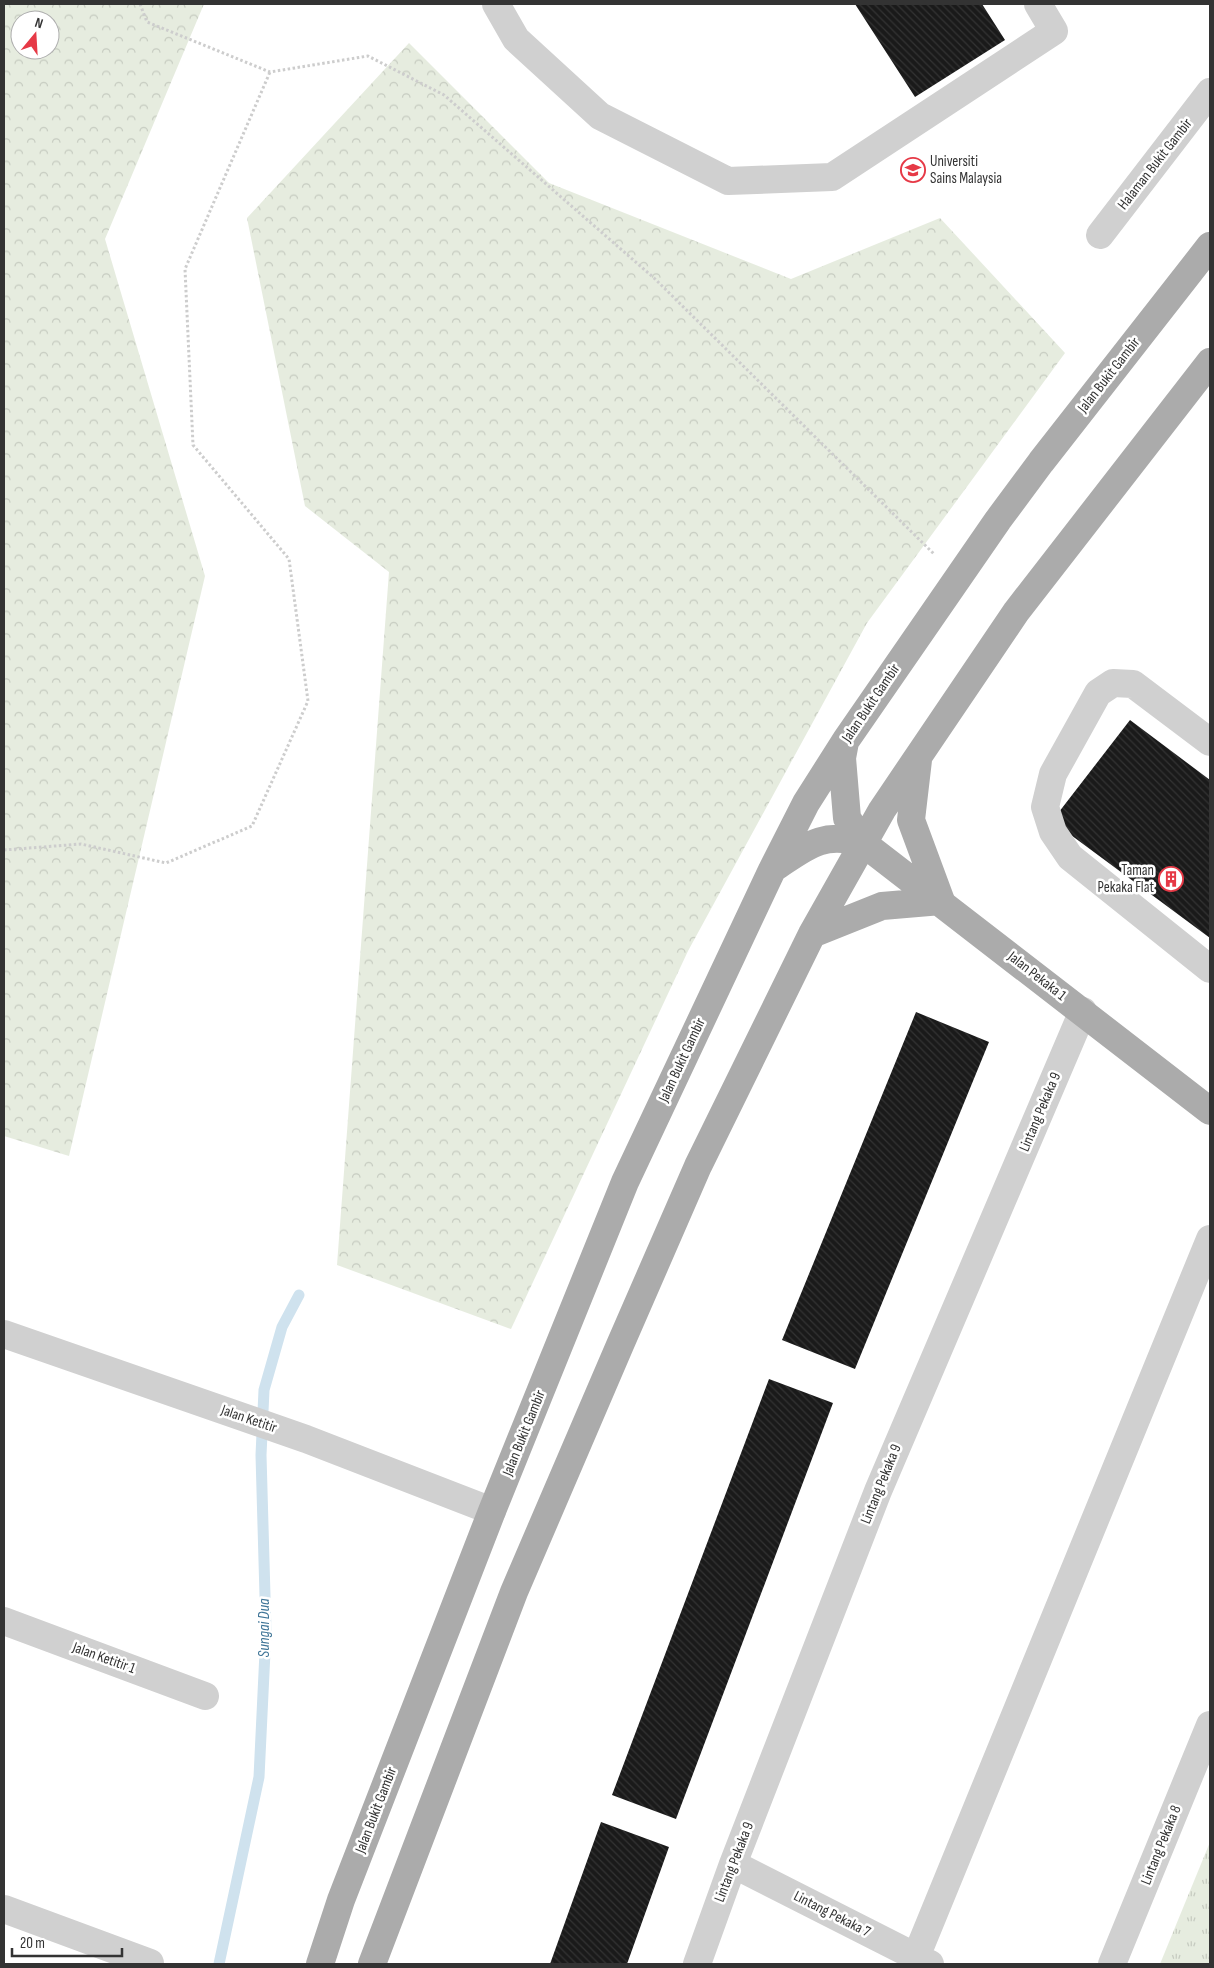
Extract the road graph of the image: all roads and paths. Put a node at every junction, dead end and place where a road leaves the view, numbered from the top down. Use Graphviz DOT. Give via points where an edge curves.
graph roads {
  1 [pos="140,4"];
  2 [pos="496,4"];
  3 [pos="1038,4"];
  4 [pos="270,72"];
  5 [pos="1210,92"];
  6 [pos="1100,235"];
  7 [pos="1210,246"];
  8 [pos="1210,362"];
  9 [pos="957,576"];
  10 [pos="846,740"];
  11 [pos="1210,742"];
  12 [pos="918,753"];
  13 [pos="863,843"];
  14 [pos="4,850"];
  15 [pos="772,870"];
  16 [pos="941,901"];
  17 [pos="812,934"];
  18 [pos="1210,969"];
  19 [pos="1083,1012"];
  20 [pos="1210,1111"];
  21 [pos="1210,1239"];
  22 [pos="4,1334"];
  23 [pos="492,1511"];
  24 [pos="4,1621"];
  25 [pos="204,1696"];
  26 [pos="1210,1725"];
  27 [pos="733,1864"];
  28 [pos="4,1909"];
  29 [pos="90,1954"];
  30 [pos="923,1961"];
  31 [pos="150,1963"];
  32 [pos="320,1964"];
  33 [pos="372,1964"];
  34 [pos="697,1964"];
  35 [pos="1112,1964"];
  1 -- 4 [label="path" via="147,22"];
  2 -- 3 [label="street" via="516,39 600,116 728,181 832,177 1054,31"];
  4 -- 9 [label="path" via="368,56 444,95 654,278"];
  4 -- 14 [label="path" via="185,269 193,445 289,559 308,702 252,826 166,863 81,844"];
  5 -- 6 [label="street, Halaman Bukit Gambir"];
  7 -- 9 [label="main road, Jalan Bukit Gambir" via="1041,462"];
  8 -- 12 [label="main road" via="1016,612"];
  9 -- 10 [label="main road, Jalan Bukit Gambir"];
  10 -- 13 [label="main road" via="842,758 847,818"];
  10 -- 15 [label="main road, Jalan Bukit Gambir" via="806,803"];
  11 -- 18 [label="street" via="1133,684 1113,683 1098,692 1053,774 1045,807 1053,832 1070,857"];
  12 -- 13 [label="main road"];
  12 -- 16 [label="main road" via="911,820"];
  13 -- 15 [label="main road" via="842,837 832,838 806,847"];
  13 -- 16 [label="main road, Jalan Pekaka 1"];
  13 -- 17 [label="main road"];
  15 -- 23 [label="main road, Jalan Bukit Gambir" via="625,1182"];
  16 -- 17 [label="main road" via="882,906"];
  16 -- 19 [label="main road, Jalan Pekaka 1"];
  17 -- 33 [label="main road" via="698,1166 604,1381 514,1592"];
  19 -- 20 [label="main road, Jalan Pekaka 1"];
  19 -- 27 [label="street, Lintang Pekaka 9" via="878,1491"];
  21 -- 30 [label="street"];
  22 -- 23 [label="street, Jalan Ketitir" via="306,1439"];
  23 -- 32 [label="main road, Jalan Bukit Gambir" via="341,1900"];
  24 -- 25 [label="street, Jalan Ketitir 1"];
  26 -- 35 [label="street, Lintang Pekaka 8"];
  27 -- 30 [label="street, Lintang Pekaka 7"];
  27 -- 34 [label="street, Lintang Pekaka 9"];
  28 -- 29 [label="street"];
  29 -- 31 [label="street"];
}
